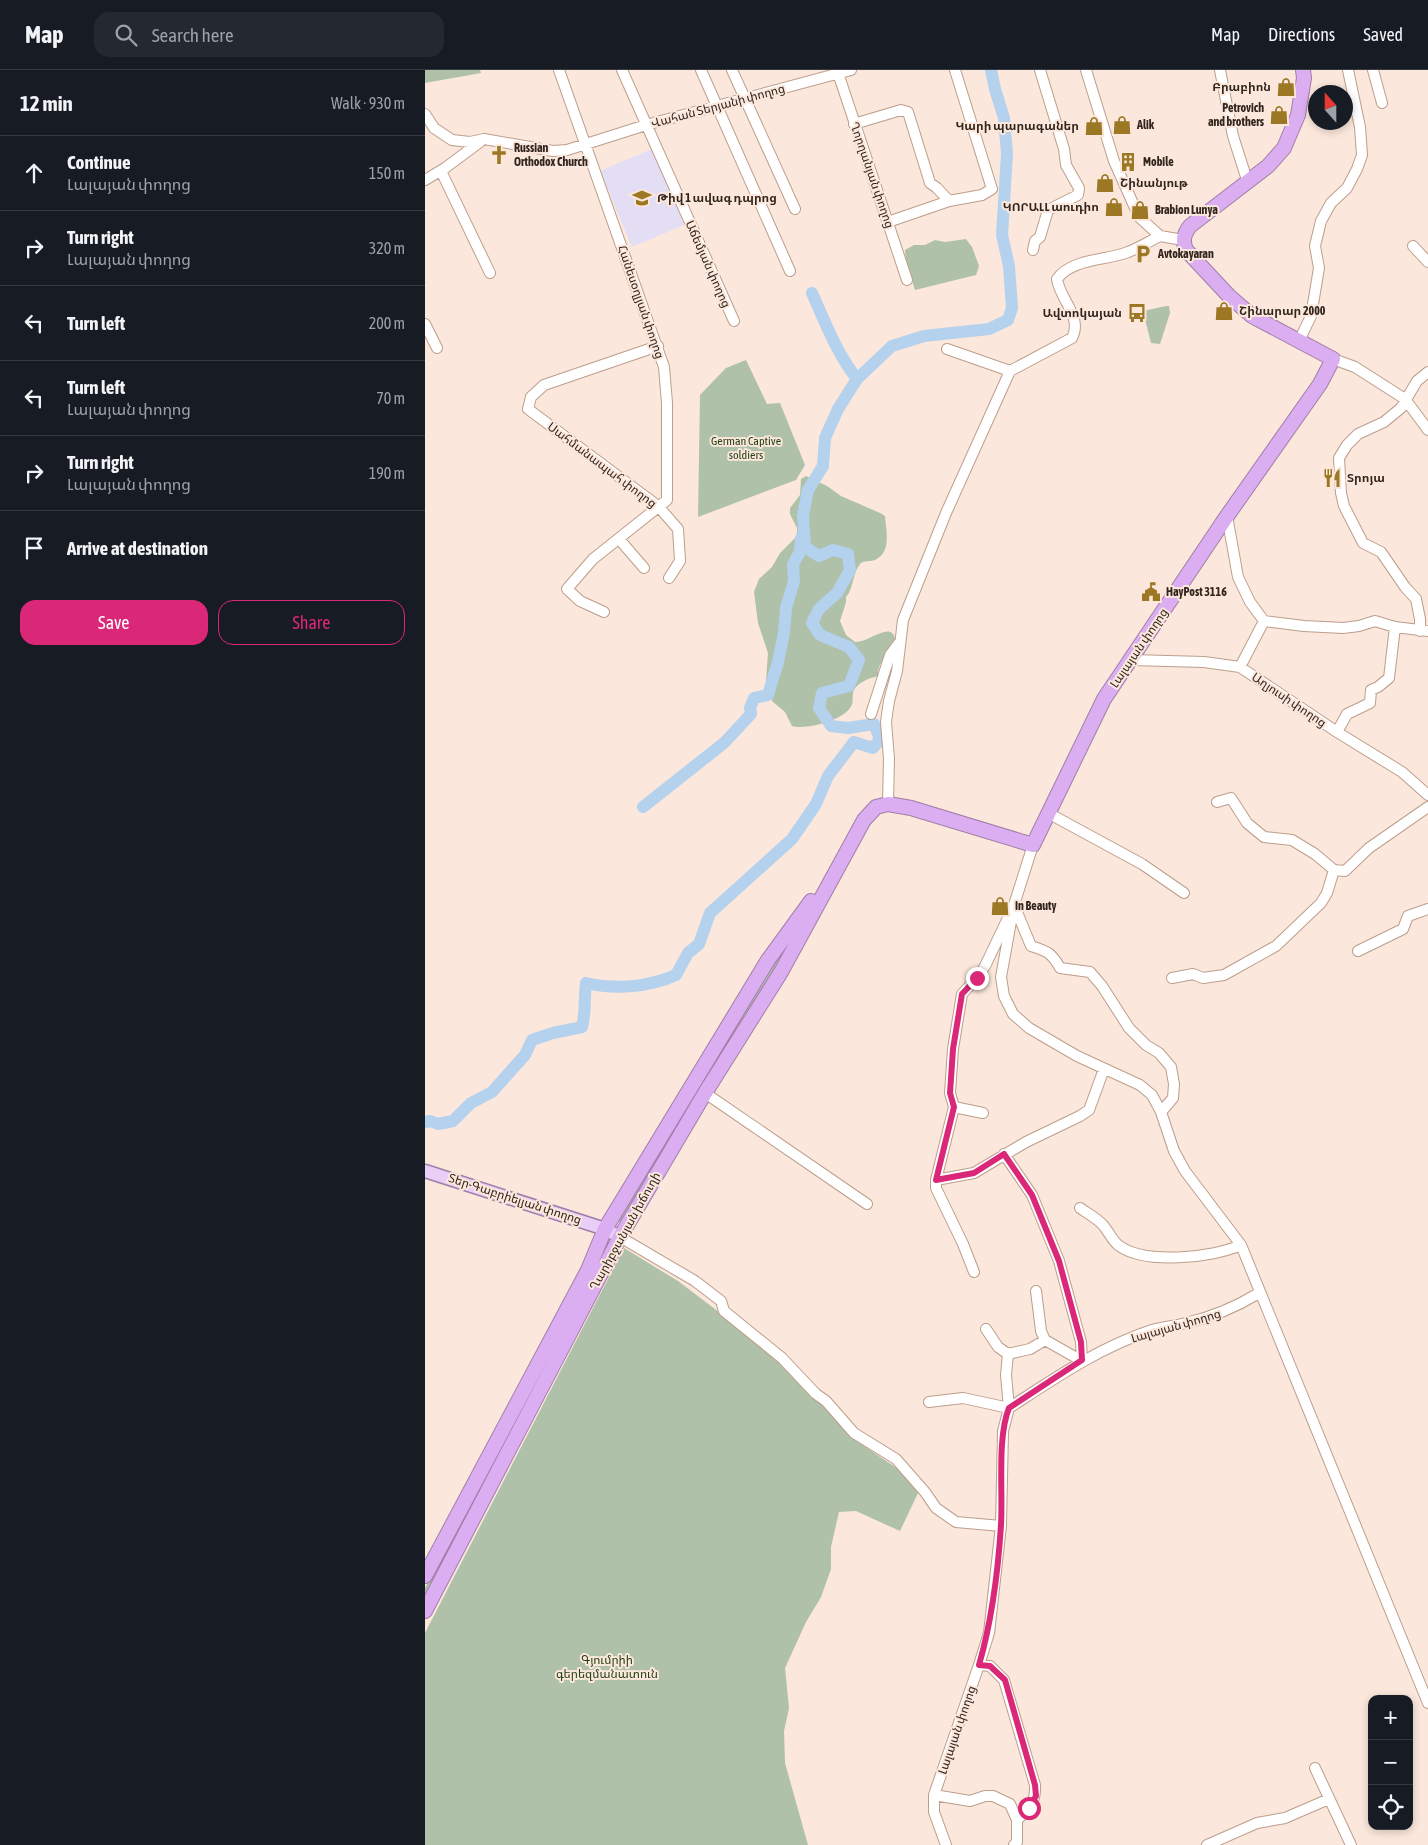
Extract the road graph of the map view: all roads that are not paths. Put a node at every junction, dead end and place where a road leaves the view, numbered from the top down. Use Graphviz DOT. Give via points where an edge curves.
graph roads {
  1 [pos="559,70"];
  2 [pos="622,70"];
  3 [pos="701,70"];
  4 [pos="732,70"];
  5 [pos="851,70"];
  6 [pos="955,70"];
  7 [pos="1040,70"];
  8 [pos="1086,70"];
  9 [pos="1220,70"];
  10 [pos="1303,70"];
  11 [pos="1348,70"];
  12 [pos="1373,70"];
  13 [pos="838,72"];
  14 [pos="745,98"];
  15 [pos="1382,104"];
  16 [pos="717,106"];
  17 [pos="425,114"];
  18 [pos="854,124"];
  19 [pos="647,125"];
  20 [pos="484,139"];
  21 [pos="585,144"];
  22 [pos="441,170"];
  23 [pos="425,180"];
  24 [pos="1248,183"];
  25 [pos="949,201"];
  26 [pos="795,209"];
  27 [pos="888,222"];
  28 [pos="1160,236"];
  29 [pos="1183,240"];
  30 [pos="1413,246"];
  31 [pos="1033,250"];
  32 [pos="1428,262"];
  33 [pos="790,271"];
  34 [pos="490,273"];
  35 [pos="907,280"];
  36 [pos="733,321"];
  37 [pos="425,324"];
  38 [pos="1299,341"];
  39 [pos="657,346"];
  40 [pos="437,348"];
  41 [pos="947,349"];
  42 [pos="1333,359"];
  43 [pos="1010,370"];
  44 [pos="1428,372"];
  45 [pos="1405,399"];
  46 [pos="1428,430"];
  47 [pos="658,506"];
  48 [pos="1227,516"];
  49 [pos="619,539"];
  50 [pos="645,568"];
  51 [pos="669,578"];
  52 [pos="604,612"];
  53 [pos="1264,621"];
  54 [pos="1395,626"];
  55 [pos="1424,631"];
  56 [pos="899,642"];
  57 [pos="1131,660"];
  58 [pos="1240,667"];
  59 [pos="871,714"];
  60 [pos="1337,732"];
  61 [pos="1428,796"];
  62 [pos="1217,802"];
  63 [pos="889,804"];
  64 [pos="1428,807"];
  65 [pos="1048,813"];
  66 [pos="1033,845"];
  67 [pos="841,860"];
  68 [pos="1334,870"];
  69 [pos="1184,893"];
  70 [pos="1014,905"];
  71 [pos="1428,909"];
  72 [pos="1358,951"];
  73 [pos="1172,978"];
  74 [pos="1104,1069"];
  75 [pos="705,1093"];
  76 [pos="954,1107"];
  77 [pos="1161,1112"];
  78 [pos="983,1113"];
  79 [pos="1004,1154"];
  80 [pos="425,1171"];
  81 [pos="936,1180"];
  82 [pos="867,1204"];
  83 [pos="1080,1208"];
  84 [pos="605,1229"];
  85 [pos="620,1237"];
  86 [pos="1241,1245"];
  87 [pos="974,1272"];
  88 [pos="1036,1291"];
  89 [pos="1259,1293"];
  90 [pos="986,1329"];
  91 [pos="1045,1340"];
  92 [pos="1008,1354"];
  93 [pos="1082,1360"];
  94 [pos="929,1402"];
  95 [pos="1009,1408"];
  96 [pos="1001,1526"];
  97 [pos="425,1576"];
  98 [pos="425,1611"];
  99 [pos="979,1665"];
  100 [pos="1428,1703"];
  101 [pos="1315,1768"];
  102 [pos="934,1795"];
  103 [pos="1329,1799"];
  104 [pos="1017,1820"];
  105 [pos="946,1845"];
  106 [pos="1014,1845"];
  107 [pos="1207,1845"];
  108 [pos="1351,1845"];
  1 -- 21 [label="street, Հանեսօղլյան փողոց"];
  2 -- 19 [label="street, Աճեմյան փողոց"];
  3 -- 16 [label="street"];
  4 -- 14 [label="street"];
  5 -- 13 [label="street, Վահան Տերյանի փողոց"];
  6 -- 25 [label="street" via="992,190"];
  7 -- 31 [label="street" via="1066,165 1079,188 1078,195 1048,210"];
  8 -- 28 [label="street" via="1114,161 1139,218"];
  9 -- 24 [label="street" via="1233,136"];
  10 -- 24 [label="highway" via="1298,115 1284,148"];
  11 -- 38 [label="street" via="1362,155 1347,188 1331,203 1321,221 1315,246 1319,268 1311,316"];
  12 -- 15 [label="street"];
  13 -- 14 [label="street, Վահան Տերյանի փողոց"];
  13 -- 18 [label="street, Ղորղանյան փողոց"];
  14 -- 16 [label="street, Վահան Տերյանի փողոց"];
  14 -- 26 [label="street"];
  16 -- 19 [label="street, Վահան Տերյանի փողոց"];
  16 -- 33 [label="street"];
  17 -- 20 [label="street, Վահան Տերյանի փողոց" via="434,128 452,140 470,142"];
  18 -- 25 [label="street" via="901,110 908,112 930,183"];
  18 -- 27 [label="street, Ղորղանյան փողոց"];
  19 -- 21 [label="street, Վահան Տերյանի փողոց"];
  19 -- 36 [label="street, Աճեմյան փողոց"];
  20 -- 21 [label="street, Վահան Տերյանի փողոց" via="553,151"];
  20 -- 22 [label="street"];
  21 -- 39 [label="street, Հանեսօղլյան փողոց"];
  22 -- 23 [label="street"];
  22 -- 34 [label="street"];
  24 -- 29 [label="highway" via="1190,226"];
  25 -- 27 [label="street"];
  27 -- 35 [label="street, Ղորղանյան փողոց"];
  28 -- 29 [label="street"];
  28 -- 43 [label="street" via="1128,252 1071,267 1061,274 1057,279 1058,289 1073,315 1076,330 1072,338"];
  29 -- 38 [label="highway" via="1186,250 1229,296 1252,316"];
  30 -- 32 [label="street"];
  37 -- 40 [label="street"];
  38 -- 42 [label="highway"];
  39 -- 47 [label="street, Հանեսօղլյան փողոց" via="664,367 668,453 667,500"];
  39 -- 47 [label="street, Սահմանապահ փողոց" via="544,385 531,397 528,409"];
  41 -- 43 [label="street"];
  42 -- 45 [label="street" via="1355,367"];
  42 -- 48 [label="highway, Լալայան փողոց" via="1320,384"];
  43 -- 56 [label="street" via="946,513 903,620"];
  44 -- 45 [label="street" via="1417,381"];
  45 -- 46 [label="street"];
  45 -- 55 [label="street" via="1401,408 1384,422 1359,434 1347,445 1339,458 1341,493 1363,543 1381,552 1416,598"];
  47 -- 49 [label="street, Հանեսօղլյան փողոց"];
  47 -- 51 [label="street, Սահմանապահ փողոց" via="678,529 680,561"];
  48 -- 53 [label="street" via="1238,577"];
  48 -- 57 [label="highway, Լալայան փողոց"];
  49 -- 50 [label="street"];
  49 -- 52 [label="street, Հանեսօղլյան փողոց" via="593,558 567,590 580,601"];
  53 -- 54 [label="street" via="1343,628 1375,621"];
  53 -- 58 [label="street"];
  54 -- 55 [label="street"];
  54 -- 60 [label="street" via="1389,678 1371,690 1369,703 1347,714"];
  56 -- 59 [label="street" via="890,655"];
  56 -- 63 [label="street" via="897,671 886,722"];
  57 -- 58 [label="street, Աղյուսի փողոց" via="1204,662"];
  57 -- 65 [label="highway, Լալայան փողոց" via="1104,698"];
  58 -- 60 [label="street, Աղյուսի փողոց"];
  60 -- 61 [label="street, Աղյուսի փողոց" via="1402,772"];
  62 -- 68 [label="street" via="1231,798 1247,823 1264,837 1292,840"];
  63 -- 66 [label="highway"];
  63 -- 67 [label="highway, Ղարիբջանյան խճուղի" via="876,807 864,820"];
  64 -- 68 [label="street" via="1369,848 1345,871"];
  65 -- 66 [label="highway, Լալայան փողոց"];
  65 -- 69 [label="street" via="1142,864"];
  66 -- 70 [label="street, Լալայան փողոց"];
  67 -- 75 [label="highway, Ղարիբջանյան խճուղի" via="781,972"];
  67 -- 84 [label="highway, Ղարիբջանյան խճուղի" via="768,960"];
  68 -- 73 [label="street" via="1321,903 1276,946 1224,975 1203,978 1193,974"];
  70 -- 74 [label="street, Լալայան փողոց" via="1001,977 1004,996 1013,1014 1029,1028"];
  70 -- 76 [label="street, Լալայան փողոց" via="985,966 962,994 953,1049 950,1093"];
  70 -- 77 [label="street" via="1031,946 1053,956 1060,968 1090,972 1129,1028 1171,1067 1173,1098"];
  71 -- 72 [label="street" via="1408,916 1403,929"];
  74 -- 77 [label="street, Լալայան փողոց" via="1140,1085 1152,1095"];
  74 -- 79 [label="street" via="1089,1110"];
  75 -- 82 [label="street"];
  75 -- 85 [label="highway, Ղարիբջանյան խճուղի"];
  76 -- 78 [label="street"];
  76 -- 81 [label="street, Լալայան փողոց"];
  77 -- 86 [label="street, Լալայան փողոց" via="1174,1151 1185,1171"];
  79 -- 81 [label="street" via="974,1173"];
  79 -- 93 [label="street" via="1032,1195 1059,1261 1081,1342"];
  80 -- 84 [label="main road, Տեր-Գաբրիելյան փողոց"];
  81 -- 87 [label="street" via="936,1188"];
  83 -- 86 [label="street" via="1102,1224 1117,1244 1135,1254 1155,1258 1186,1256 1226,1252"];
  84 -- 85 [label="main road, Տեր-Գաբրիելյան փողոց"];
  84 -- 97 [label="highway, Ղարիբջանյան խճուղի" via="588,1270"];
  85 -- 96 [label="street" via="685,1273 721,1301 724,1311 782,1358 854,1433 896,1459 935,1508 956,1522"];
  85 -- 98 [label="highway, Ղարիբջանյան խճուղի"];
  86 -- 89 [label="street, Լալայան փողոց"];
  88 -- 91 [label="street"];
  89 -- 93 [label="street, Լալայան փողոց" via="1223,1313 1154,1330"];
  89 -- 100 [label="street"];
  90 -- 92 [label="street" via="998,1347"];
  91 -- 92 [label="street"];
  91 -- 93 [label="street"];
  92 -- 95 [label="street"];
  93 -- 95 [label="street, Լալայան փողոց"];
  94 -- 95 [label="street" via="963,1398"];
  95 -- 96 [label="street, Լալայան փողոց" via="1003,1430"];
  96 -- 99 [label="street, Լալայան փողոց" via="989,1632"];
  99 -- 102 [label="street, Լալայան փողոց"];
  99 -- 104 [label="street" via="990,1666 1005,1680 1035,1785 1036,1796"];
  101 -- 103 [label="street"];
  102 -- 104 [label="street" via="970,1801 993,1796 1010,1804"];
  102 -- 105 [label="street, Լալայան փողոց" via="934,1812"];
  103 -- 107 [label="street" via="1285,1818 1257,1822"];
  103 -- 108 [label="street"];
  104 -- 106 [label="street" via="1017,1842"];
}
